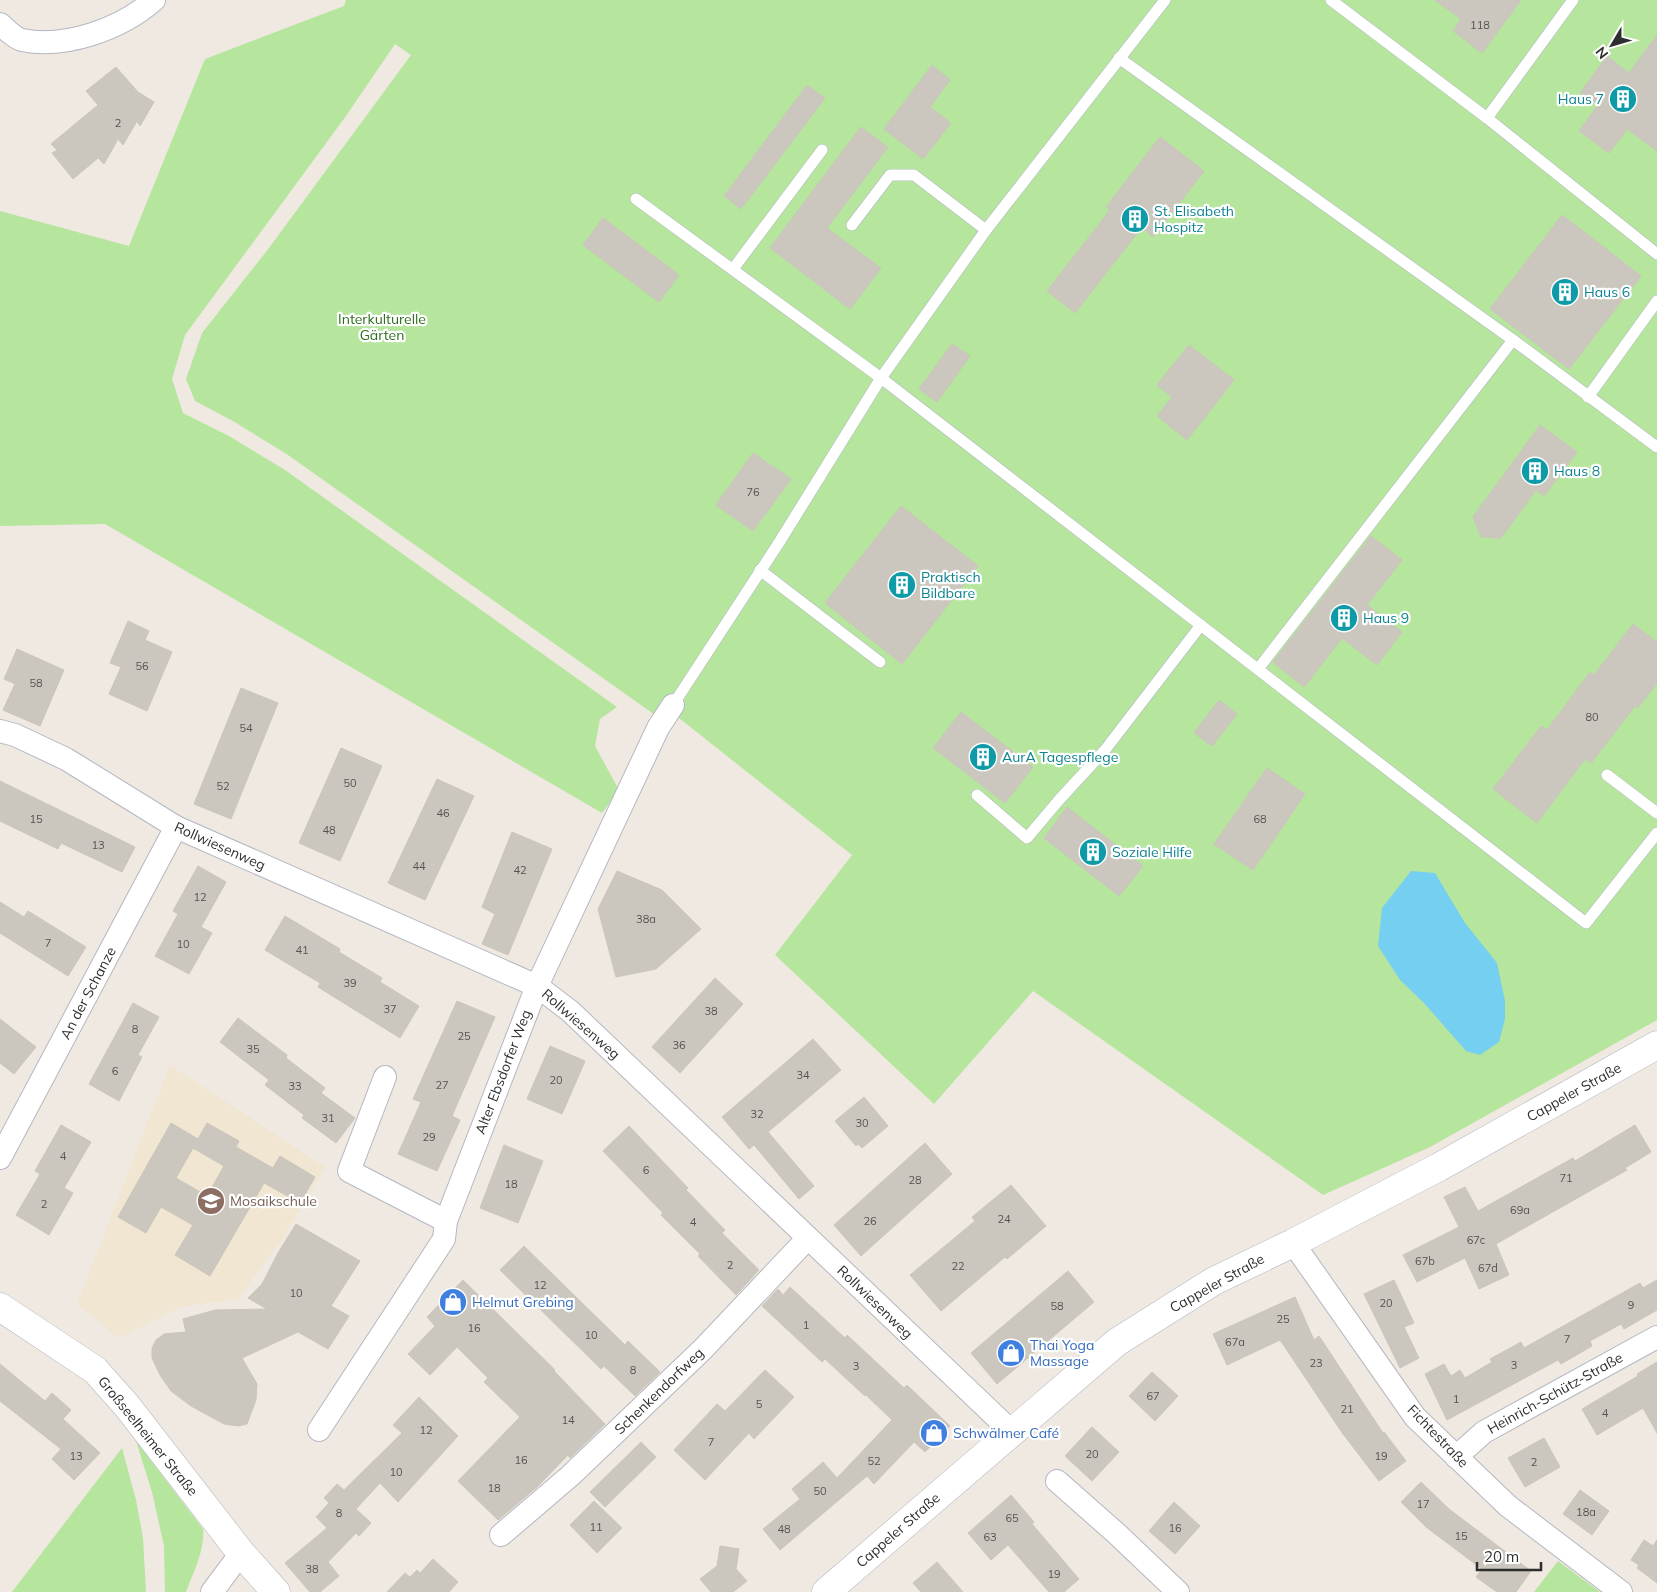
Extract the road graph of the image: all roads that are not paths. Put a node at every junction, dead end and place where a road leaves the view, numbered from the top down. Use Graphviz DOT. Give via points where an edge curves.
graph roads {
  1 [pos="154,0"];
  2 [pos="1165,0"];
  3 [pos="1331,0"];
  4 [pos="1573,0"];
  5 [pos="0,24"];
  6 [pos="1119,58"];
  7 [pos="1487,118"];
  8 [pos="822,150"];
  9 [pos="636,199"];
  10 [pos="852,224"];
  11 [pos="986,230"];
  12 [pos="1657,254"];
  13 [pos="733,269"];
  14 [pos="1657,301"];
  15 [pos="1513,340"];
  16 [pos="881,378"];
  17 [pos="1588,397"];
  18 [pos="1657,447"];
  19 [pos="760,570"];
  20 [pos="1201,625"];
  21 [pos="880,662"];
  22 [pos="1258,669"];
  23 [pos="673,705"];
  24 [pos="0,731"];
  25 [pos="1607,775"];
  26 [pos="977,795"];
  27 [pos="1657,814"];
  28 [pos="176,827"];
  29 [pos="1657,833"];
  30 [pos="537,986"];
  31 [pos="1657,1045"];
  32 [pos="384,1077"];
  33 [pos="0,1158"];
  34 [pos="446,1221"];
  35 [pos="808,1238"];
  36 [pos="1293,1243"];
  37 [pos="0,1307"];
  38 [pos="1657,1337"];
  39 [pos="318,1430"];
  40 [pos="1012,1432"];
  41 [pos="1456,1457"];
  42 [pos="1057,1481"];
  43 [pos="502,1535"];
  44 [pos="241,1553"];
  45 [pos="212,1592"];
  46 [pos="276,1592"];
  47 [pos="826,1592"];
  48 [pos="1178,1592"];
  49 [pos="1621,1592"];
  1 -- 5 [label="street" via="143,10 104,30 61,42 20,40"];
  2 -- 6 [label="lane"];
  3 -- 7 [label="lane"];
  4 -- 7 [label="lane"];
  6 -- 11 [label="lane"];
  6 -- 15 [label="lane"];
  7 -- 12 [label="lane"];
  8 -- 13 [label="lane"];
  9 -- 13 [label="lane"];
  10 -- 11 [label="lane" via="890,175 914,175"];
  11 -- 16 [label="lane"];
  13 -- 16 [label="lane"];
  14 -- 17 [label="lane"];
  15 -- 17 [label="lane"];
  15 -- 22 [label="lane"];
  16 -- 19 [label="lane"];
  16 -- 20 [label="lane"];
  17 -- 18 [label="lane"];
  19 -- 21 [label="lane"];
  19 -- 23 [label="lane"];
  20 -- 22 [label="lane"];
  20 -- 26 [label="lane" via="1105,750 1026,838"];
  22 -- 29 [label="lane" via="1586,923"];
  23 -- 30 [label="street, Alter Ebsdorfer Weg" via="658,728"];
  24 -- 28 [label="street, Rollwiesenweg" via="16,735 66,759"];
  25 -- 27 [label="lane"];
  28 -- 30 [label="street, Rollwiesenweg"];
  28 -- 33 [label="street, An der Schanze"];
  30 -- 34 [label="street, Alter Ebsdorfer Weg"];
  30 -- 35 [label="street, Rollwiesenweg" via="570,1011"];
  31 -- 36 [label="main road, Cappeler Straße" via="1439,1167"];
  32 -- 34 [label="street" via="349,1171"];
  34 -- 39 [label="street, Alter Ebsdorfer Weg" via="444,1239"];
  35 -- 40 [label="street, Rollwiesenweg"];
  35 -- 43 [label="street, Schenkendorfweg" via="703,1348 570,1476"];
  36 -- 40 [label="main road, Cappeler Straße" via="1214,1281 1117,1342"];
  36 -- 41 [label="street, Fichtestraße" via="1415,1417"];
  37 -- 44 [label="main road, Großseelheimer Straße" via="95,1370 127,1406"];
  38 -- 41 [label="street, Heinrich-Schütz-Straße" via="1484,1432"];
  40 -- 47 [label="main road, Cappeler Straße"];
  41 -- 49 [label="street, Fichtestraße" via="1508,1506"];
  42 -- 48 [label="street"];
  44 -- 45 [label="street"];
  44 -- 46 [label="main road, Großseelheimer Straße"];
}
